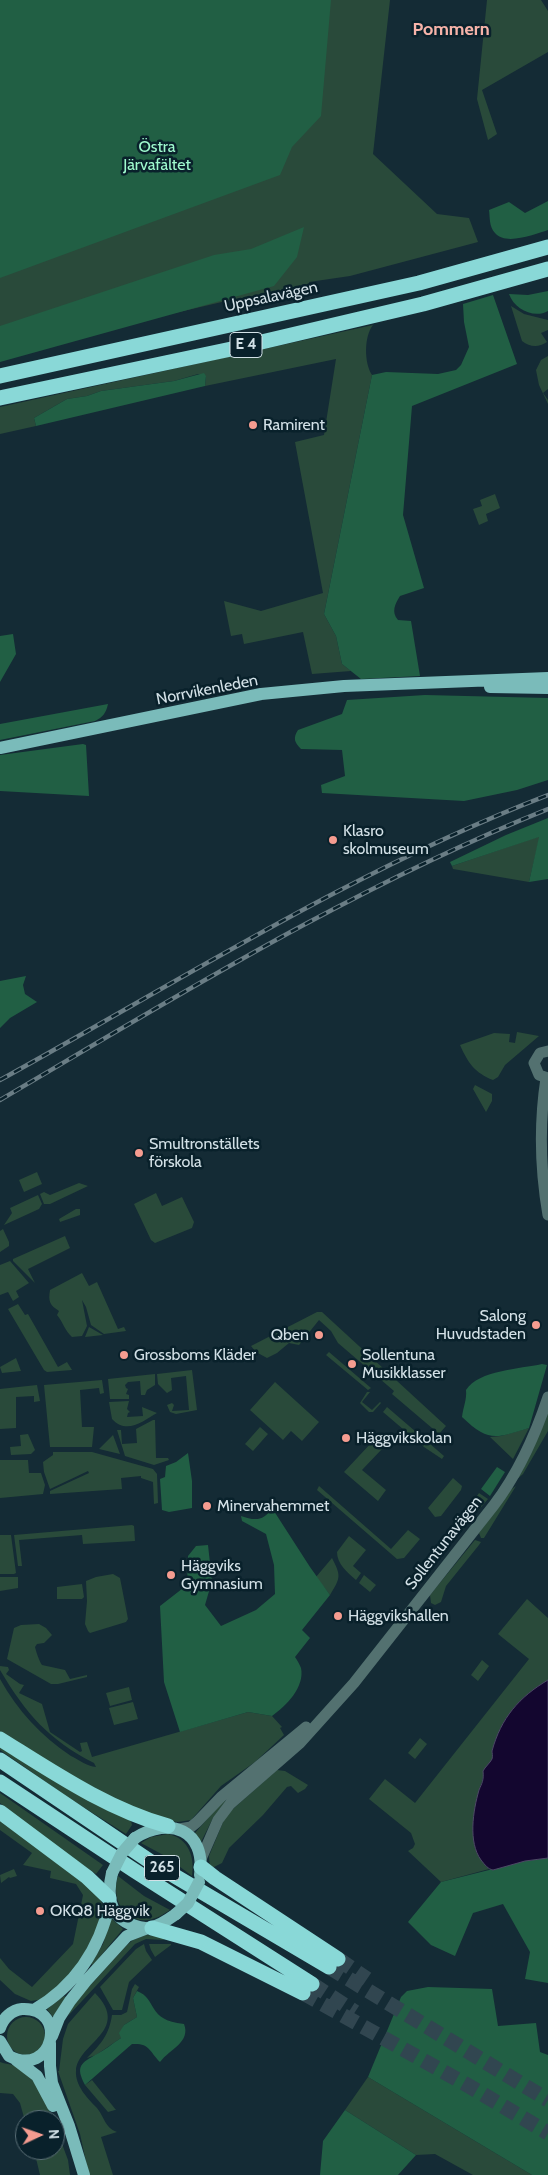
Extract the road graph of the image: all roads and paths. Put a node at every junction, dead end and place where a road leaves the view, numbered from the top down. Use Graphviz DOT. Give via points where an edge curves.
graph roads {
  1 [pos="548,247"];
  2 [pos="548,269"];
  3 [pos="0,376"];
  4 [pos="0,398"];
  5 [pos="548,678"];
  6 [pos="423,684"];
  7 [pos="548,688"];
  8 [pos="0,748"];
  9 [pos="548,1051"];
  10 [pos="547,1078"];
  11 [pos="548,1215"];
  12 [pos="548,1397"];
  13 [pos="343,1695"];
  14 [pos="0,1739"];
  15 [pos="0,1760"];
  16 [pos="0,1782"];
  17 [pos="0,1812"];
  18 [pos="173,1828"];
  19 [pos="200,1869"];
  20 [pos="110,1900"];
  21 [pos="150,1928"];
  22 [pos="34,2010"];
  23 [pos="0,2028"];
  24 [pos="51,2039"];
  25 [pos="0,2041"];
  26 [pos="8,2056"];
  27 [pos="76,2175"];
  28 [pos="84,2175"];
  1 -- 3 [label="highway, Uppsalavägen / E 4" via="419,283"];
  2 -- 4 [label="highway, E 4" via="490,287 236,348"];
  5 -- 6 [label="main road, Norrvikenleden"];
  6 -- 7 [label="main road, Norrvikenleden"];
  6 -- 8 [label="main road, Norrvikenleden" via="344,686 261,694"];
  9 -- 10 [label="street" via="537,1056 534,1064 536,1072"];
  10 -- 11 [label="street" via="541,1153"];
  12 -- 13 [label="street, Sollentunavägen" via="531,1442 506,1489"];
  13 -- 18 [label="street, Sollentunavägen" via="221,1797 197,1822"];
  13 -- 19 [label="street, Sollentunavägen" via="300,1742 230,1804 218,1820"];
  14 -- 18 [label="highway" via="107,1803 142,1819"];
  15 -- 19 [label="highway, 265" via="151,1862 333,1963"];
  16 -- 21 [label="highway, 265" via="307,1989 201,1942"];
  17 -- 20 [label="highway" via="87,1877"];
  18 -- 19 [label="main road" via="194,1840"];
  18 -- 20 [label="main road, bridge" via="155,1828 135,1838 122,1853 112,1873"];
  19 -- 21 [label="main road, bridge" via="188,1903 176,1914"];
  20 -- 21 [label="main road" via="116,1914 126,1923"];
  20 -- 22 [label="main road" via="100,1939 88,1960 52,1999"];
  21 -- 24 [label="main road" via="127,1936 86,1981 59,2018"];
  22 -- 23 [label="main road" via="12,2012"];
  22 -- 24 [label="main road" via="47,2020"];
  24 -- 26 [label="main road" via="47,2050 40,2056 24,2060"];
  24 -- 28 [label="main road" via="52,2083 70,2126"];
  25 -- 26 [label="main road"];
  26 -- 27 [label="main road" via="27,2066 47,2092 71,2153"];
}
